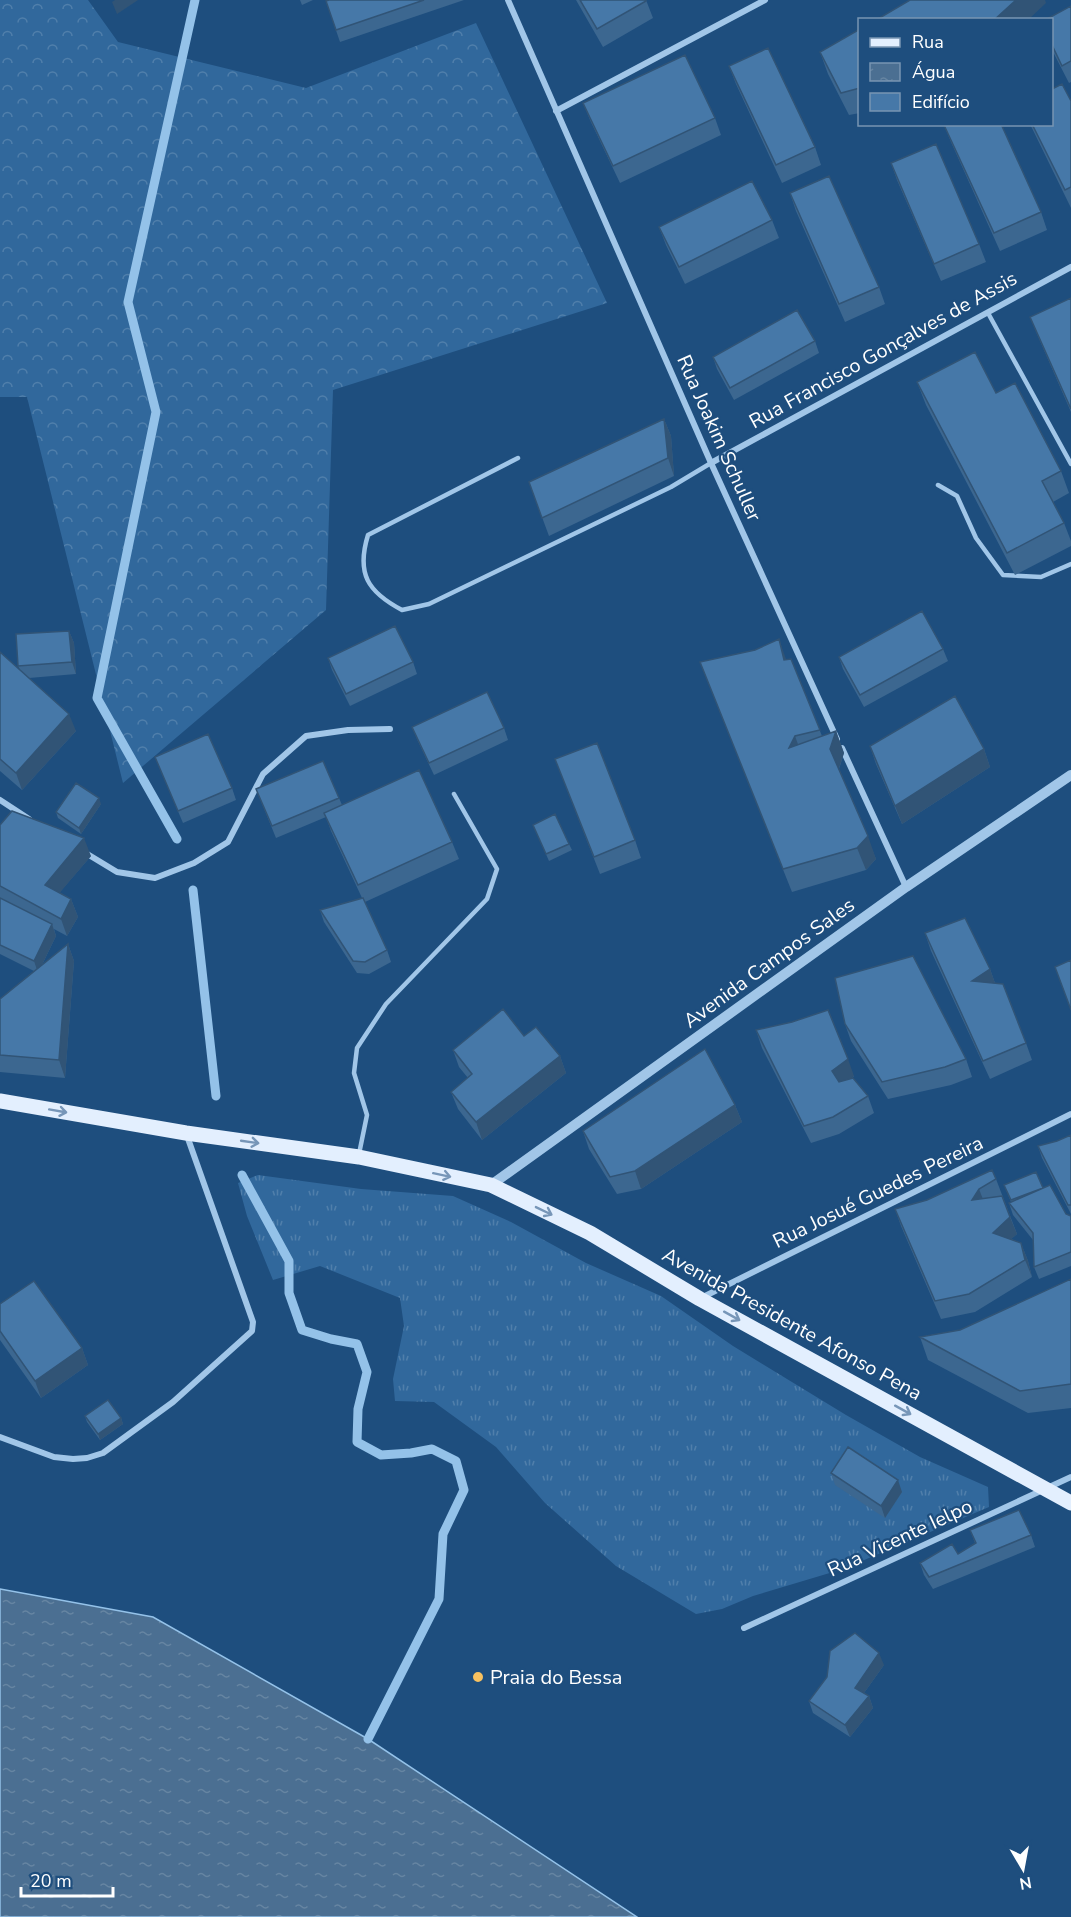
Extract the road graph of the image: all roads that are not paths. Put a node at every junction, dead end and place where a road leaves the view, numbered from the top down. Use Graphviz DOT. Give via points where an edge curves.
graph roads {
  1 [pos="508,0"];
  2 [pos="765,0"];
  3 [pos="555,111"];
  4 [pos="1071,267"];
  5 [pos="988,312"];
  6 [pos="518,458"];
  7 [pos="711,463"];
  8 [pos="1071,464"];
  9 [pos="938,485"];
  10 [pos="1071,564"];
  11 [pos="390,729"];
  12 [pos="1071,775"];
  13 [pos="454,794"];
  14 [pos="0,800"];
  15 [pos="33,821"];
  16 [pos="81,850"];
  17 [pos="906,887"];
  18 [pos="0,1101"];
  19 [pos="1071,1114"];
  20 [pos="186,1133"];
  21 [pos="359,1157"];
  22 [pos="491,1185"];
  23 [pos="700,1299"];
  24 [pos="0,1437"];
  25 [pos="1071,1477"];
  26 [pos="1046,1488"];
  27 [pos="1071,1503"];
  28 [pos="744,1628"];
  1 -- 3 [label="street, Rua Joakim Schuller"];
  2 -- 3 [label="street"];
  3 -- 7 [label="street, Rua Joakim Schuller"];
  4 -- 5 [label="street, Rua Francisco Gonçalves de Assis"];
  5 -- 7 [label="street, Rua Francisco Gonçalves de Assis"];
  5 -- 8 [label="lane"];
  6 -- 7 [label="lane" via="368,535 363,550 367,582 382,599 402,610 429,604 671,487"];
  7 -- 17 [label="street, Rua Joakim Schuller"];
  9 -- 10 [label="lane" via="957,496 976,538 1003,575 1041,577"];
  11 -- 16 [label="street" via="306,736 262,774 228,842 194,863 155,878 117,872"];
  12 -- 17 [label="street, Avenida Campos Sales"];
  13 -- 21 [label="lane" via="497,869 487,899 386,1004 357,1048 354,1073 367,1115"];
  14 -- 15 [label="street"];
  17 -- 22 [label="street, Avenida Campos Sales"];
  18 -- 20 [label="main road, Avenida Presidente Afonso Pena, one-way"];
  19 -- 23 [label="street, Rua Josué Guedes Pereira"];
  20 -- 21 [label="main road, Avenida Presidente Afonso Pena, one-way"];
  20 -- 24 [label="street" via="252,1331 173,1402 103,1453 87,1458 54,1457"];
  21 -- 22 [label="main road, Avenida Presidente Afonso Pena, one-way"];
  22 -- 23 [label="main road, Avenida Presidente Afonso Pena, one-way" via="590,1233"];
  23 -- 26 [label="main road, Avenida Presidente Afonso Pena, one-way"];
  25 -- 26 [label="street, Rua Vicente Ielpo"];
  26 -- 27 [label="main road, Avenida Presidente Afonso Pena"];
  26 -- 28 [label="street, Rua Vicente Ielpo"];
}
